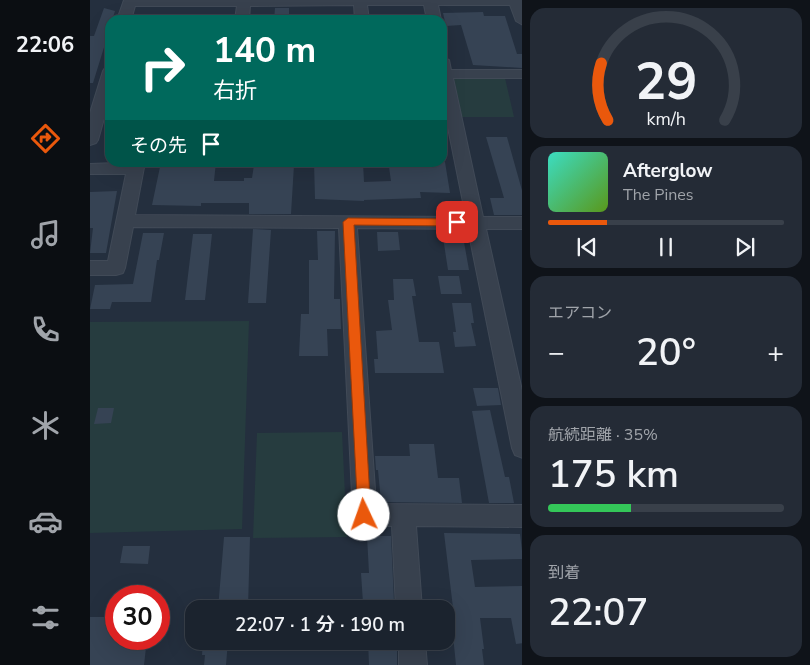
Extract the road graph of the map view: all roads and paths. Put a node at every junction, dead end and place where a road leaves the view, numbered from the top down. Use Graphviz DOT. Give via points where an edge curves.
graph roads {
  1 [pos="360,0"];
  2 [pos="430,0"];
  3 [pos="129,1"];
  4 [pos="244,1"];
  5 [pos="519,1"];
  6 [pos="125,15"];
  7 [pos="243,15"];
  8 [pos="362,15"];
  9 [pos="433,15"];
  10 [pos="522,21"];
  11 [pos="447,67"];
  12 [pos="522,74"];
  13 [pos="447,82"];
  14 [pos="105,96"];
  15 [pos="90,140"];
  16 [pos="121,167"];
  17 [pos="137,167"];
  18 [pos="90,169"];
  19 [pos="126,221"];
  20 [pos="348,222"];
  21 [pos="475,222"];
  22 [pos="522,222"];
  23 [pos="90,268"];
  24 [pos="522,448"];
  25 [pos="403,515"];
  26 [pos="522,516"];
  27 [pos="409,600"];
  28 [pos="413,650"];
  29 [pos="414,665"];
  1 -- 2 [label="street"];
  1 -- 4 [label="street"];
  1 -- 8 [label="street"];
  2 -- 5 [label="street"];
  2 -- 9 [label="street"];
  3 -- 4 [label="street"];
  3 -- 6 [label="street"];
  4 -- 7 [label="street"];
  5 -- 10 [label="street"];
  11 -- 12 [label="street"];
  13 -- 21 [label="street"];
  14 -- 15 [label="street"];
  16 -- 18 [label="street"];
  17 -- 19 [label="street"];
  19 -- 20 [label="street"];
  19 -- 23 [label="street" via="116,268"];
  20 -- 21 [label="street"];
  20 -- 25 [label="street" via="364,515"];
  21 -- 22 [label="street"];
  21 -- 24 [label="street"];
  25 -- 26 [label="street"];
  25 -- 27 [label="street"];
  28 -- 29 [label="street"];
}
